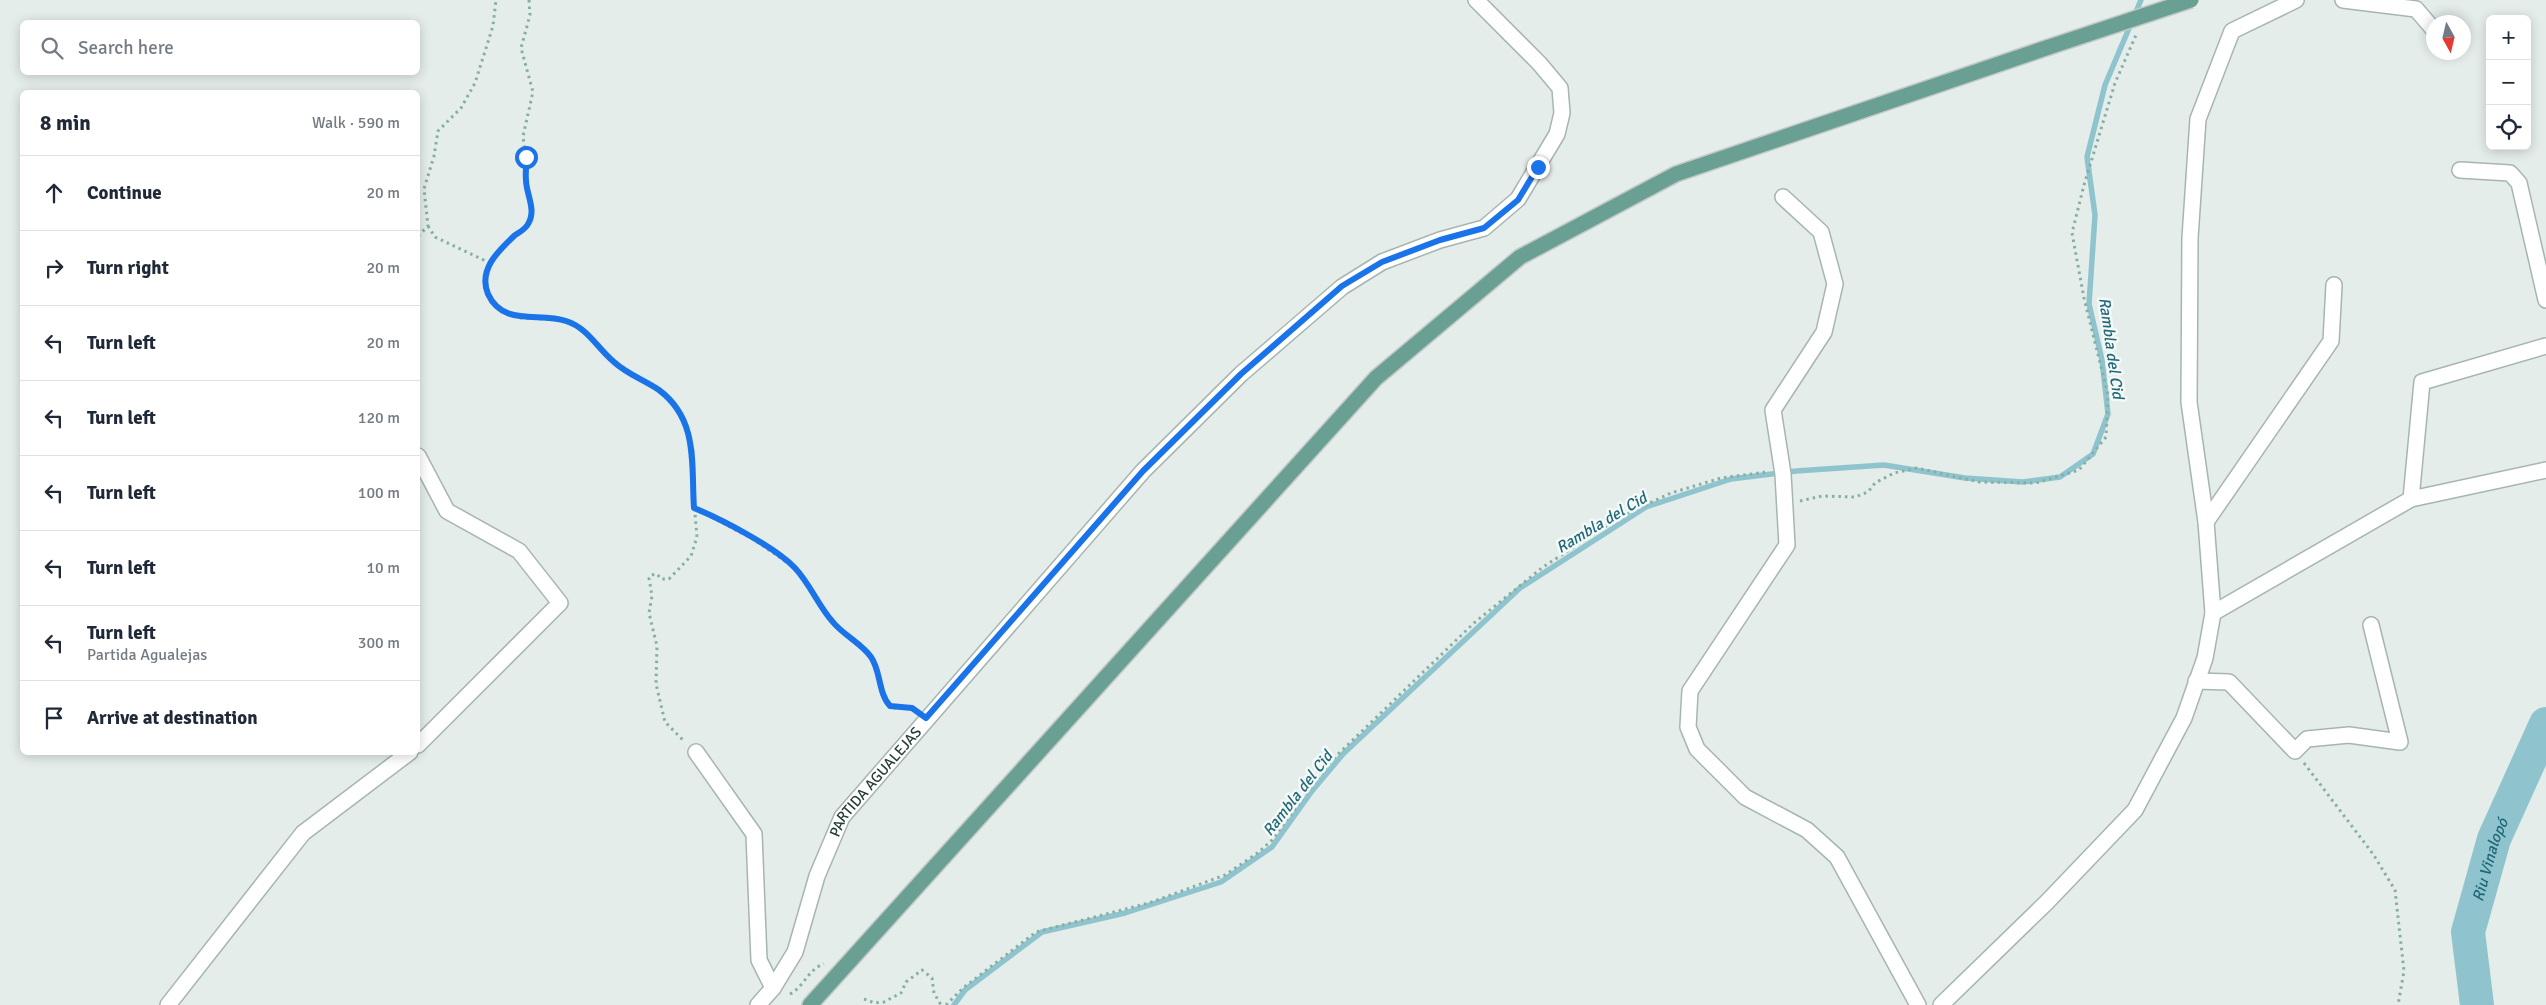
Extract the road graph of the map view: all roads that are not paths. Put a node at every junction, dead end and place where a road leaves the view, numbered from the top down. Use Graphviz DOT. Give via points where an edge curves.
graph roads {
  1 [pos="1476,0"];
  2 [pos="2191,0"];
  3 [pos="2296,0"];
  4 [pos="2343,0"];
  5 [pos="2426,21"];
  6 [pos="2460,170"];
  7 [pos="1783,197"];
  8 [pos="2334,285"];
  9 [pos="2546,300"];
  10 [pos="2546,346"];
  11 [pos="420,460"];
  12 [pos="2546,470"];
  13 [pos="2411,499"];
  14 [pos="2206,522"];
  15 [pos="2213,613"];
  16 [pos="2371,625"];
  17 [pos="2196,681"];
  18 [pos="420,743"];
  19 [pos="696,752"];
  20 [pos="406,755"];
  21 [pos="773,988"];
  22 [pos="168,1005"];
  23 [pos="758,1005"];
  24 [pos="810,1005"];
  25 [pos="1918,1005"];
  26 [pos="1940,1005"];
  1 -- 21 [label="street, PARTIDA AGUALEJAS" via="1539,62 1560,88 1562,113 1557,134 1518,200 1484,228 1440,240 1382,262 1342,286 1241,374 1143,471 842,817 819,868 795,952"];
  2 -- 24 [label="main road, bridge" via="1676,174 1520,257 1376,378"];
  3 -- 14 [label="street" via="2232,31 2198,119 2190,238 2189,402"];
  4 -- 5 [label="street" via="2416,9"];
  6 -- 9 [label="street" via="2510,173 2520,183"];
  7 -- 25 [label="street" via="1822,232 1835,284 1824,332 1773,410 1788,546 1690,691 1688,727 1698,749 1745,796 1807,830 1837,857"];
  8 -- 14 [label="street" via="2331,341"];
  10 -- 13 [label="street" via="2422,382"];
  11 -- 18 [label="street" via="447,511 519,551 560,603"];
  12 -- 13 [label="street"];
  13 -- 15 [label="street"];
  14 -- 15 [label="street"];
  15 -- 17 [label="street" via="2205,658"];
  16 -- 17 [label="street" via="2400,742 2349,735 2307,740 2294,751 2229,682"];
  17 -- 26 [label="street" via="2184,718 2135,810 2047,902"];
  19 -- 21 [label="street" via="754,834 759,960"];
  20 -- 22 [label="street" via="303,833"];
  21 -- 23 [label="street, PARTIDA AGUALEJAS"];
}
